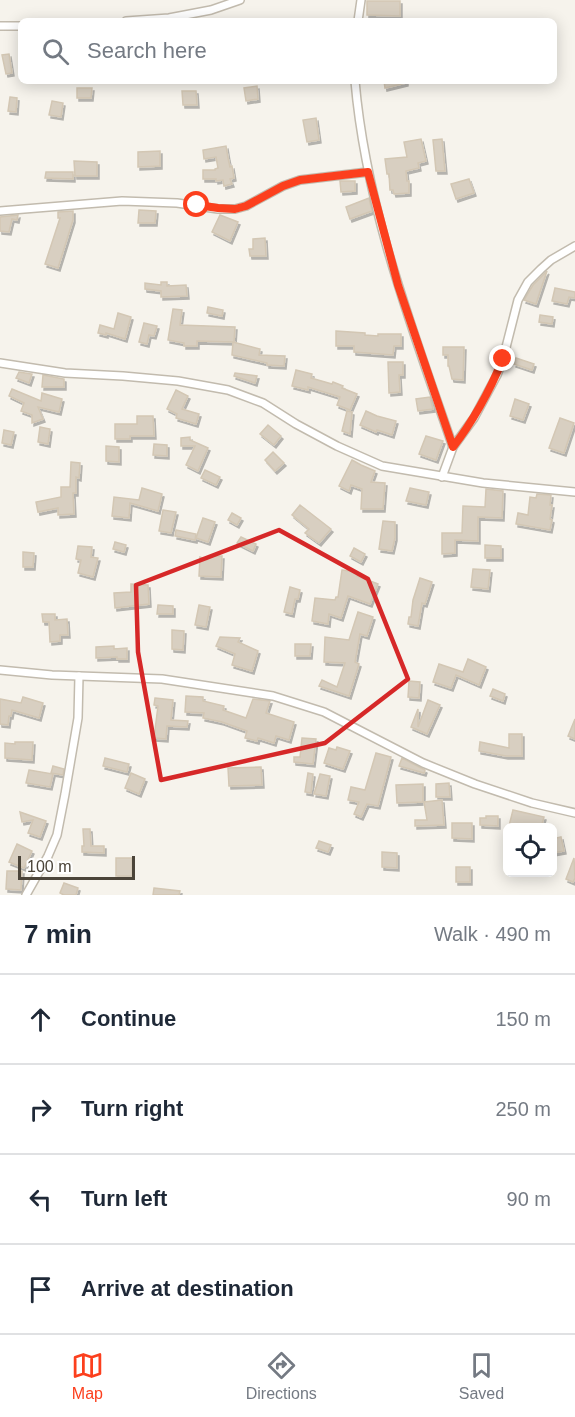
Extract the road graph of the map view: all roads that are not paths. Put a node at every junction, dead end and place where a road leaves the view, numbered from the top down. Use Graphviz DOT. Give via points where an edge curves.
graph roads {
  1 [pos="240,0"];
  2 [pos="361,0"];
  3 [pos="169,18"];
  4 [pos="358,18"];
  5 [pos="0,26"];
  6 [pos="18,26"];
  7 [pos="355,84"];
  8 [pos="368,172"];
  9 [pos="0,211"];
  10 [pos="575,246"];
  11 [pos="0,363"];
  12 [pos="453,447"];
  13 [pos="442,477"];
  14 [pos="575,492"];
  15 [pos="0,670"];
  16 [pos="79,676"];
  17 [pos="575,813"];
  18 [pos="26,895"];
  1 -- 3 [label="street"];
  2 -- 4 [label="street"];
  5 -- 6 [label="street"];
  7 -- 8 [label="street"];
  8 -- 9 [label="street" via="300,180 235,209 122,201"];
  8 -- 12 [label="street" via="398,285"];
  10 -- 12 [label="street" via="551,260 528,282 518,300 497,375"];
  11 -- 13 [label="street" via="65,373 178,381 228,390 262,403 337,446 382,466"];
  12 -- 13 [label="street"];
  13 -- 14 [label="street"];
  15 -- 16 [label="street"];
  16 -- 17 [label="street" via="162,679 273,696 324,712 423,763 475,784"];
  16 -- 18 [label="street" via="78,718 57,834"];
}
